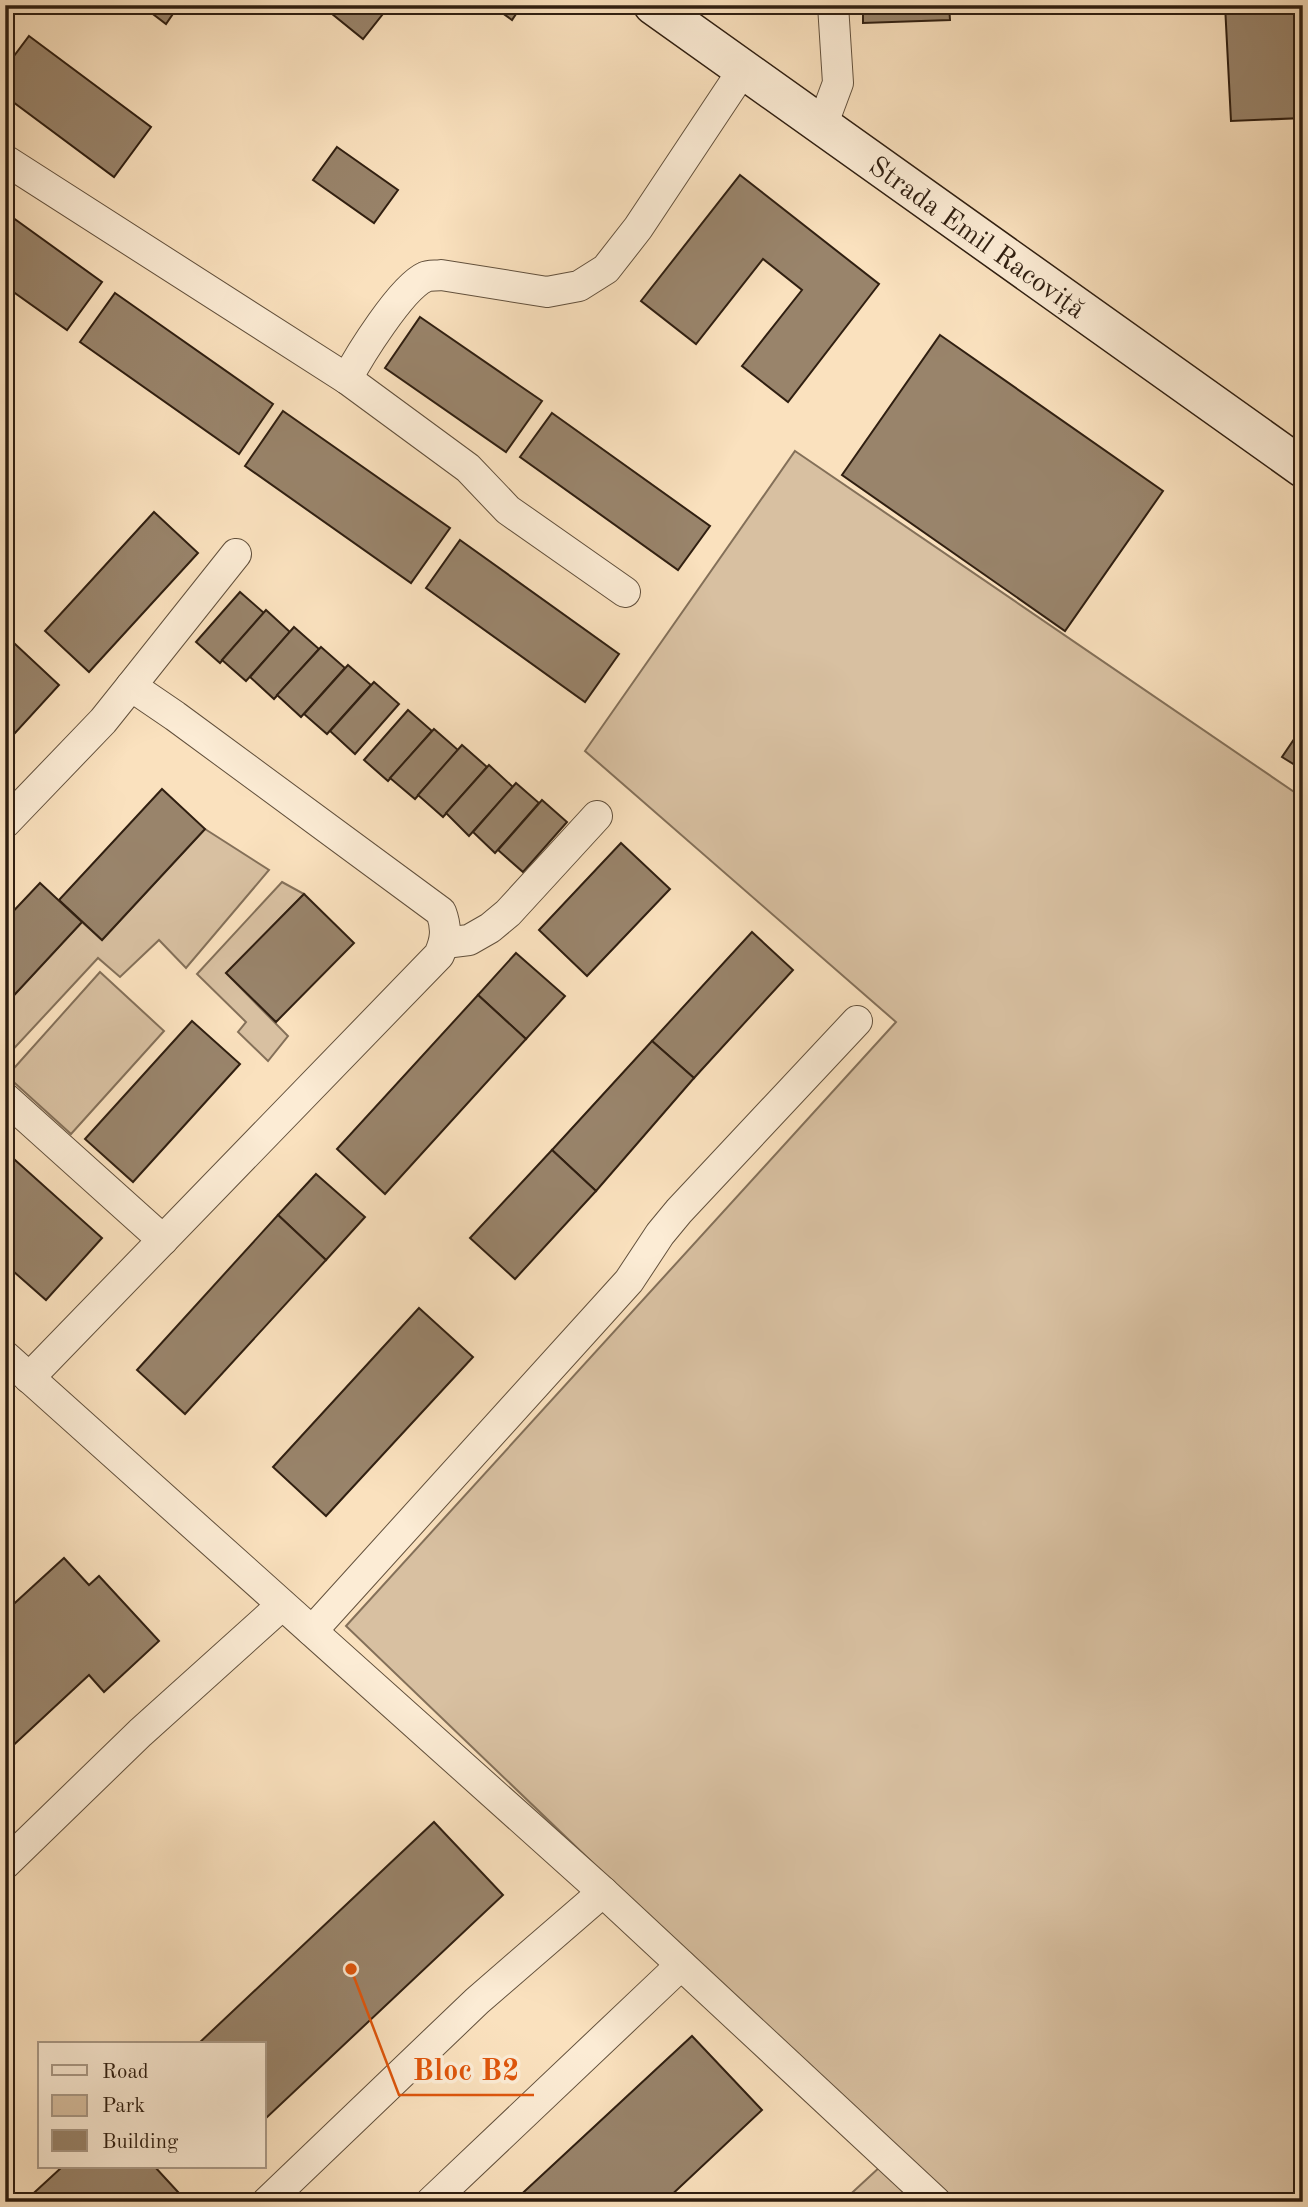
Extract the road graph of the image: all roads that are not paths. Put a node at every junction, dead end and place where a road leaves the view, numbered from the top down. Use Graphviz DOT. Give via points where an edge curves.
graph roads {
  1 [pos="653,5"];
  2 [pos="833,5"];
  3 [pos="743,70"];
  4 [pos="822,126"];
  5 [pos="5,159"];
  6 [pos="347,379"];
  7 [pos="1303,468"];
  8 [pos="236,554"];
  9 [pos="625,593"];
  10 [pos="131,686"];
  11 [pos="597,816"];
  12 [pos="5,823"];
  13 [pos="445,943"];
  14 [pos="857,1021"];
  15 [pos="5,1098"];
  16 [pos="163,1240"];
  17 [pos="5,1356"];
  18 [pos="29,1378"];
  19 [pos="282,1605"];
  20 [pos="312,1631"];
  21 [pos="5,1864"];
  22 [pos="603,1892"];
  23 [pos="681,1965"];
  24 [pos="267,2202"];
  25 [pos="431,2202"];
  26 [pos="936,2202"];
  1 -- 3 [label="street, Strada Emil Racoviță"];
  2 -- 4 [label="street" via="838,83"];
  3 -- 4 [label="street, Strada Emil Racoviță"];
  3 -- 6 [label="street" via="606,269 579,286 547,292 442,275 425,277 405,293"];
  4 -- 7 [label="street, Strada Emil Racoviță"];
  5 -- 6 [label="street"];
  6 -- 9 [label="street" via="468,468 508,510"];
  8 -- 10 [label="street"];
  10 -- 12 [label="street"];
  10 -- 13 [label="street" via="441,912"];
  11 -- 13 [label="street" via="508,913 469,940"];
  13 -- 16 [label="street" via="439,955"];
  14 -- 20 [label="street" via="679,1211 629,1281"];
  15 -- 16 [label="street"];
  16 -- 18 [label="street"];
  17 -- 18 [label="street"];
  18 -- 19 [label="street"];
  19 -- 20 [label="street"];
  19 -- 21 [label="street"];
  20 -- 22 [label="street"];
  22 -- 23 [label="street"];
  22 -- 24 [label="street" via="477,2001"];
  23 -- 25 [label="street"];
  23 -- 26 [label="street"];
}
